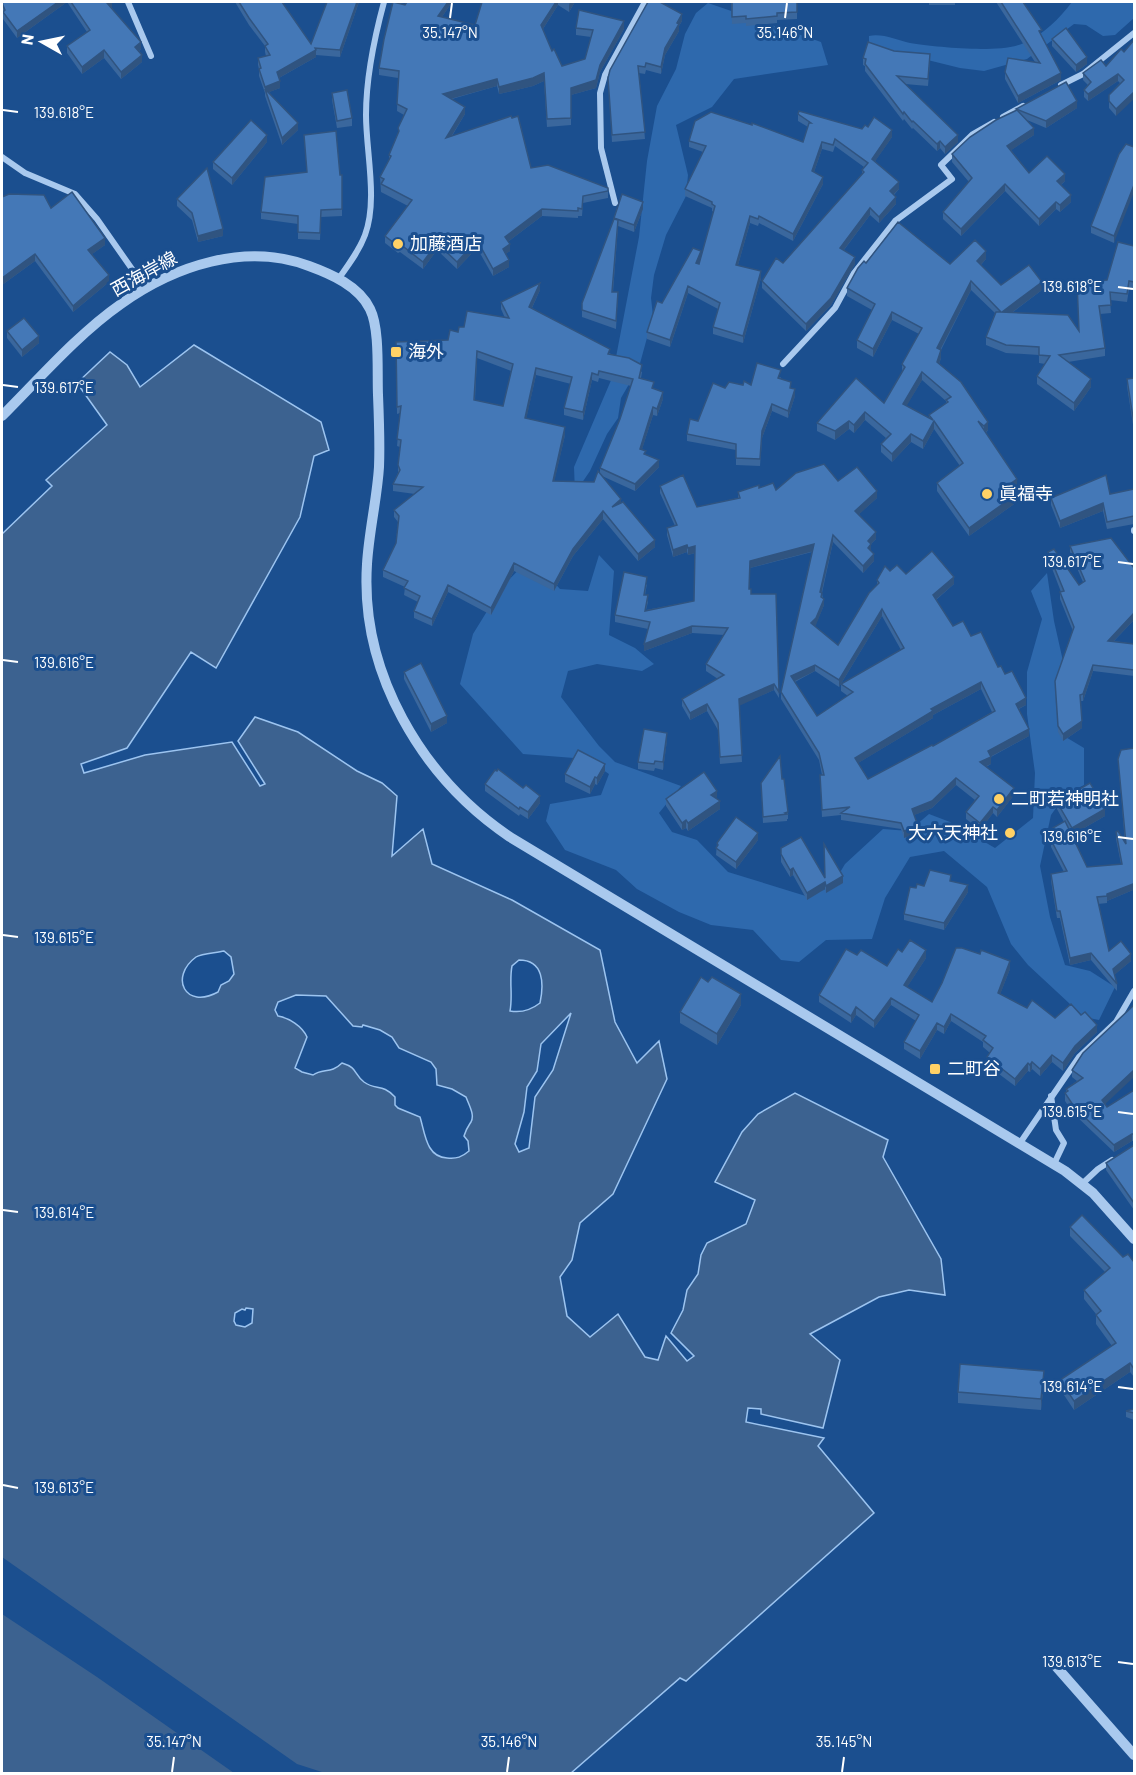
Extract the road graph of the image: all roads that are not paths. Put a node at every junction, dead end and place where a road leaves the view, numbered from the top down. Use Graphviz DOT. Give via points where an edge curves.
graph roads {
  1 [pos="128,2"];
  2 [pos="384,2"];
  3 [pos="645,2"];
  4 [pos="1134,33"];
  5 [pos="151,56"];
  6 [pos="1053,90"];
  7 [pos="1033,101"];
  8 [pos="2,157"];
  9 [pos="615,203"];
  10 [pos="339,278"];
  11 [pos="146,288"];
  12 [pos="783,364"];
  13 [pos="2,416"];
  14 [pos="1134,991"];
  15 [pos="1051,1096"];
  16 [pos="1020,1143"];
  17 [pos="1116,1158"];
  18 [pos="1054,1164"];
  19 [pos="1082,1184"];
  20 [pos="1134,1239"];
  21 [pos="1053,1663"];
  22 [pos="1134,1755"];
  1 -- 5 [label="street"];
  2 -- 10 [label="street" via="369,67 366,115 371,200 366,233"];
  3 -- 9 [label="street" via="605,75 600,93 601,148"];
  4 -- 6 [label="street" via="1083,74"];
  7 -- 12 [label="street" via="973,134 956,148 941,165 952,179 895,220 855,273 835,308"];
  8 -- 11 [label="street" via="25,173 75,194"];
  10 -- 11 [label="street, 西海岸線" via="288,260 239,257 194,266"];
  10 -- 16 [label="street, 西海岸線" via="371,309 376,333 379,468 367,573 373,636 398,711 442,778 478,814 510,837"];
  11 -- 13 [label="street, 西海岸線" via="94,325"];
  14 -- 15 [label="street" via="1116,1022 1079,1057"];
  15 -- 16 [label="street"];
  15 -- 18 [label="street" via="1056,1130 1064,1143"];
  16 -- 18 [label="street, 西海岸線"];
  17 -- 19 [label="street"];
  18 -- 19 [label="street, 西海岸線"];
  19 -- 20 [label="street, 西海岸線"];
  21 -- 22 [label="street"];
}
